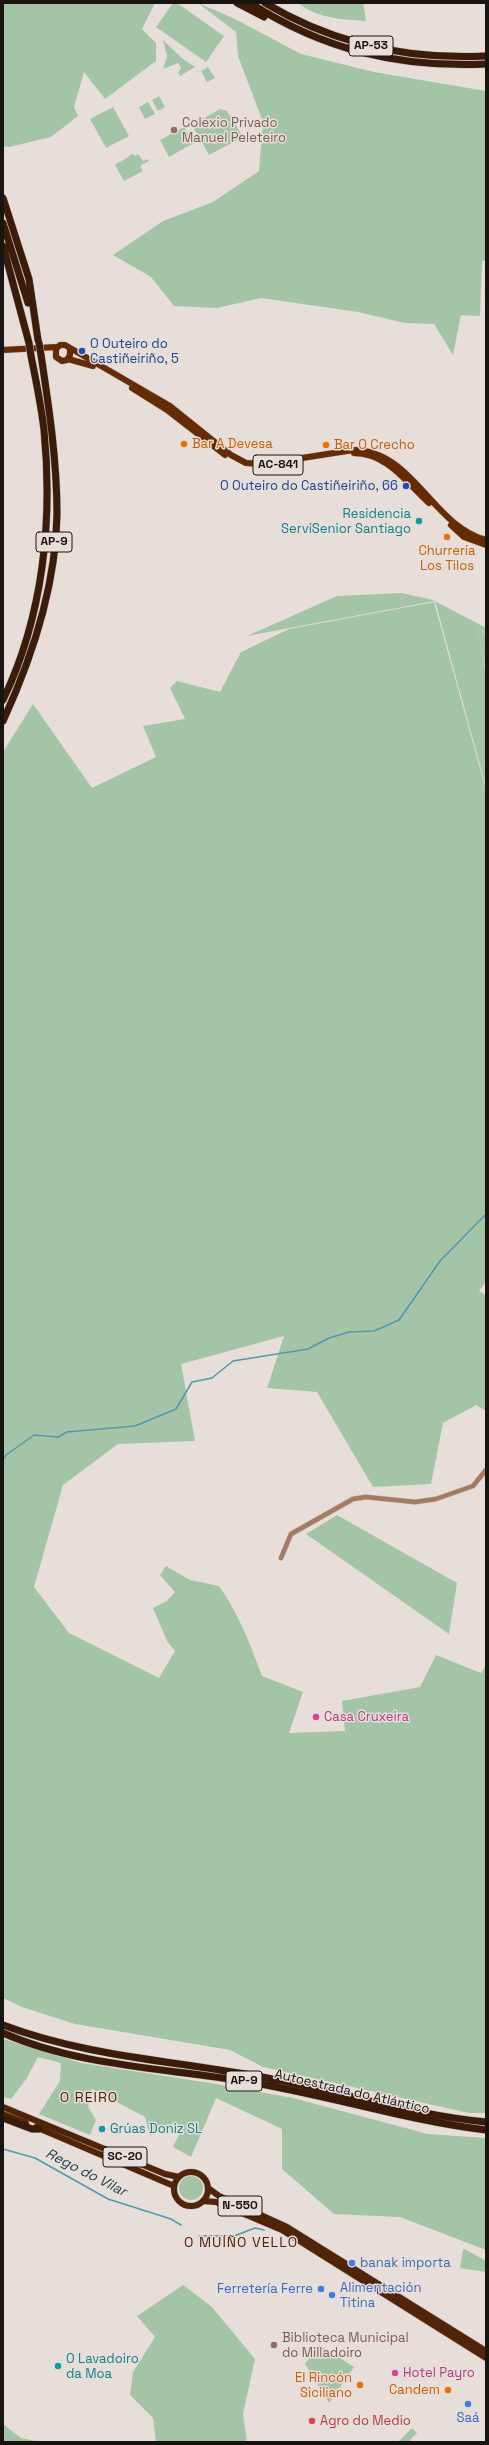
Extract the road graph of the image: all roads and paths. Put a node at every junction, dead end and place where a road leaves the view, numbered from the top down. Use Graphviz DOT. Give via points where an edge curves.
graph roads {
  1 [pos="237,3"];
  2 [pos="250,3"];
  3 [pos="265,3"];
  4 [pos="298,30"];
  5 [pos="486,56"];
  6 [pos="486,64"];
  7 [pos="3,198"];
  8 [pos="3,223"];
  9 [pos="3,246"];
  10 [pos="38,342"];
  11 [pos="57,347"];
  12 [pos="70,349"];
  13 [pos="3,350"];
  14 [pos="3,353"];
  15 [pos="54,353"];
  16 [pos="68,359"];
  17 [pos="472,536"];
  18 [pos="486,537"];
  19 [pos="486,542"];
  20 [pos="3,700"];
  21 [pos="3,722"];
  22 [pos="486,1470"];
  23 [pos="281,1558"];
  24 [pos="3,2025"];
  25 [pos="3,2033"];
  26 [pos="3,2107"];
  27 [pos="3,2114"];
  28 [pos="3,2118"];
  29 [pos="486,2122"];
  30 [pos="39,2129"];
  31 [pos="486,2130"];
  32 [pos="179,2177"];
  33 [pos="174,2186"];
  34 [pos="208,2188"];
  35 [pos="202,2201"];
  36 [pos="274,2223"];
  37 [pos="486,2351"];
  38 [pos="486,2358"];
  1 -- 4 [label="highway" via="286,28"];
  2 -- 4 [label="highway, AP-53"];
  3 -- 5 [label="highway, AP-53" via="308,25 374,47 436,57"];
  4 -- 6 [label="highway, AP-53" via="348,49 392,60 422,64"];
  7 -- 10 [label="highway" via="29,279"];
  8 -- 10 [label="highway, AP-9" via="24,284"];
  9 -- 20 [label="highway, AP-9, bridge" via="29,343 44,430 47,515 44,551 31,620 22,653"];
  10 -- 21 [label="highway, AP-9, bridge" via="54,443 57,515 47,592 32,647"];
  11 -- 12 [label="main road, AC-841" via="65,345"];
  11 -- 13 [label="main road, AC-841"];
  11 -- 15 [label="main road"];
  12 -- 16 [label="main road"];
  12 -- 17 [label="main road, AC-841" via="159,399 231,455 246,463 264,464 353,450 365,450 382,456 406,474 462,530"];
  14 -- 15 [label="main road, AC-841"];
  15 -- 16 [label="main road, AC-841" via="59,360"];
  16 -- 19 [label="main road, AC-841" via="88,363 111,376 167,410 215,448 243,465 264,467 347,453 377,458 391,466 458,532 472,541"];
  17 -- 18 [label="street"];
  17 -- 19 [label="main road, AC-841"];
  22 -- 23 [label="street" via="473,1486 436,1499 415,1502 366,1497 353,1499 292,1534"];
  24 -- 29 [label="highway, Autoestrada do Atlántico / AP-9" via="101,2053 220,2069 299,2084 419,2113"];
  25 -- 31 [label="highway, Autoestrada do Atlántico / AP-9" via="43,2048 99,2060 300,2091 413,2119"];
  26 -- 32 [label="highway, SC-20" via="165,2174"];
  27 -- 30 [label="highway, SC-20"];
  28 -- 30 [label="highway" via="32,2129"];
  30 -- 33 [label="highway, SC-20"];
  32 -- 33 [label="highway"];
  32 -- 34 [label="highway, N-550" via="188,2173 198,2174"];
  33 -- 35 [label="highway, N-550" via="176,2196 182,2204 192,2206"];
  34 -- 35 [label="highway, N-550" via="207,2195"];
  34 -- 36 [label="highway, N-550"];
  35 -- 36 [label="highway, N-550" via="216,2202"];
  36 -- 37 [label="highway, N-550"];
  36 -- 38 [label="highway, N-550"];
}
